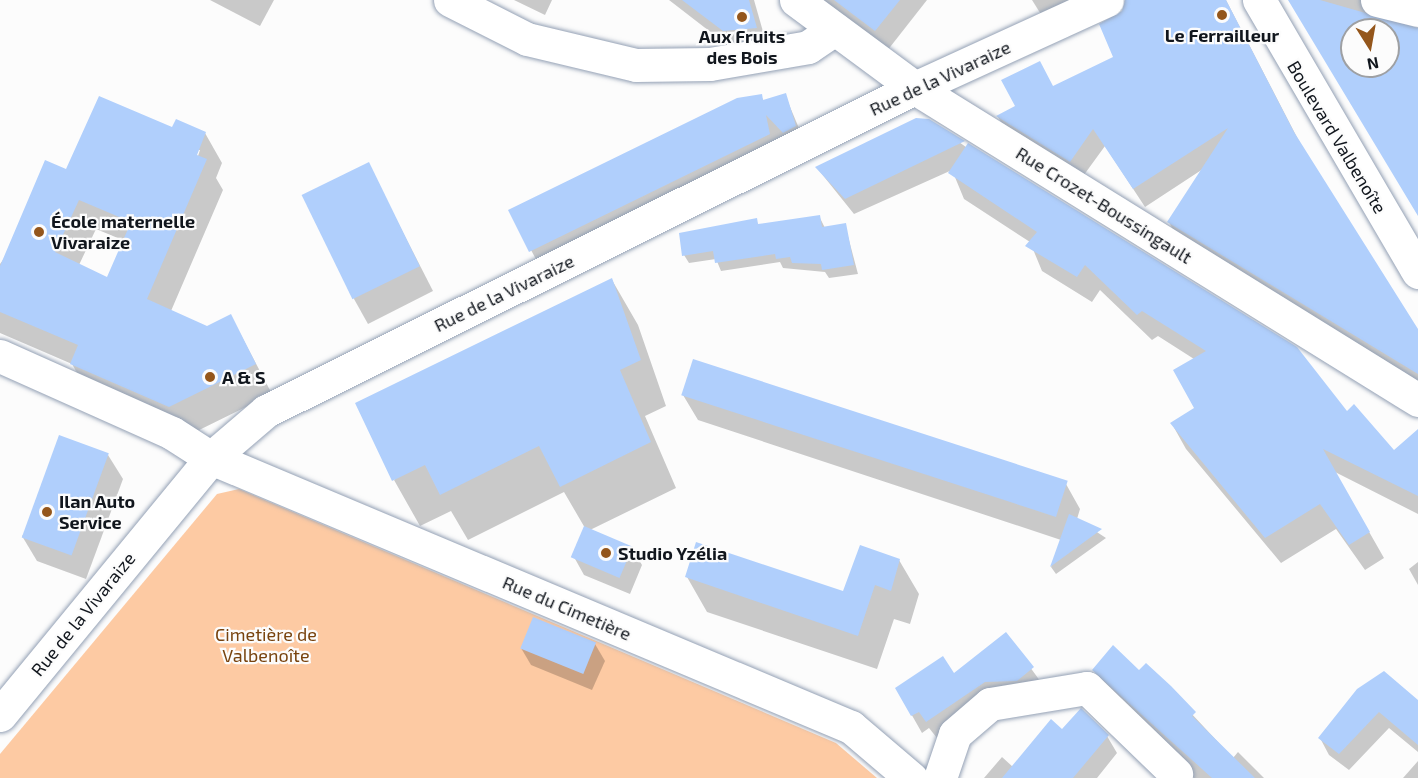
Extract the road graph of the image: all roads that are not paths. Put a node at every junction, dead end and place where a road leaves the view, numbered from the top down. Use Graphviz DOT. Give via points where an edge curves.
graph roads {
  1 [pos="450,0"];
  2 [pos="796,0"];
  3 [pos="1107,0"];
  4 [pos="1259,0"];
  5 [pos="1377,0"];
  6 [pos="1418,10"];
  7 [pos="835,29"];
  8 [pos="915,88"];
  9 [pos="1418,272"];
  10 [pos="0,356"];
  11 [pos="1418,400"];
  12 [pos="211,458"];
  13 [pos="0,715"];
  14 [pos="1176,774"];
  15 [pos="911,778"];
  16 [pos="940,778"];
  1 -- 7 [label="street" via="527,39 636,65 710,64 808,46"];
  2 -- 7 [label="street, Rue Crozet-Boussingault"];
  3 -- 8 [label="street, Rue de la Vivaraize"];
  4 -- 9 [label="street, Boulevard Valbenoîte"];
  5 -- 6 [label="street"];
  7 -- 8 [label="street, Rue Crozet-Boussingault"];
  8 -- 11 [label="street, Rue Crozet-Boussingault"];
  8 -- 12 [label="street, Rue de la Vivaraize" via="266,411"];
  10 -- 12 [label="street, Rue du Cimetière" via="172,433"];
  12 -- 13 [label="street, Rue de la Vivaraize"];
  12 -- 15 [label="street, Rue du Cimetière" via="850,727"];
  14 -- 16 [label="street" via="1087,688 990,704 955,734"];
}
